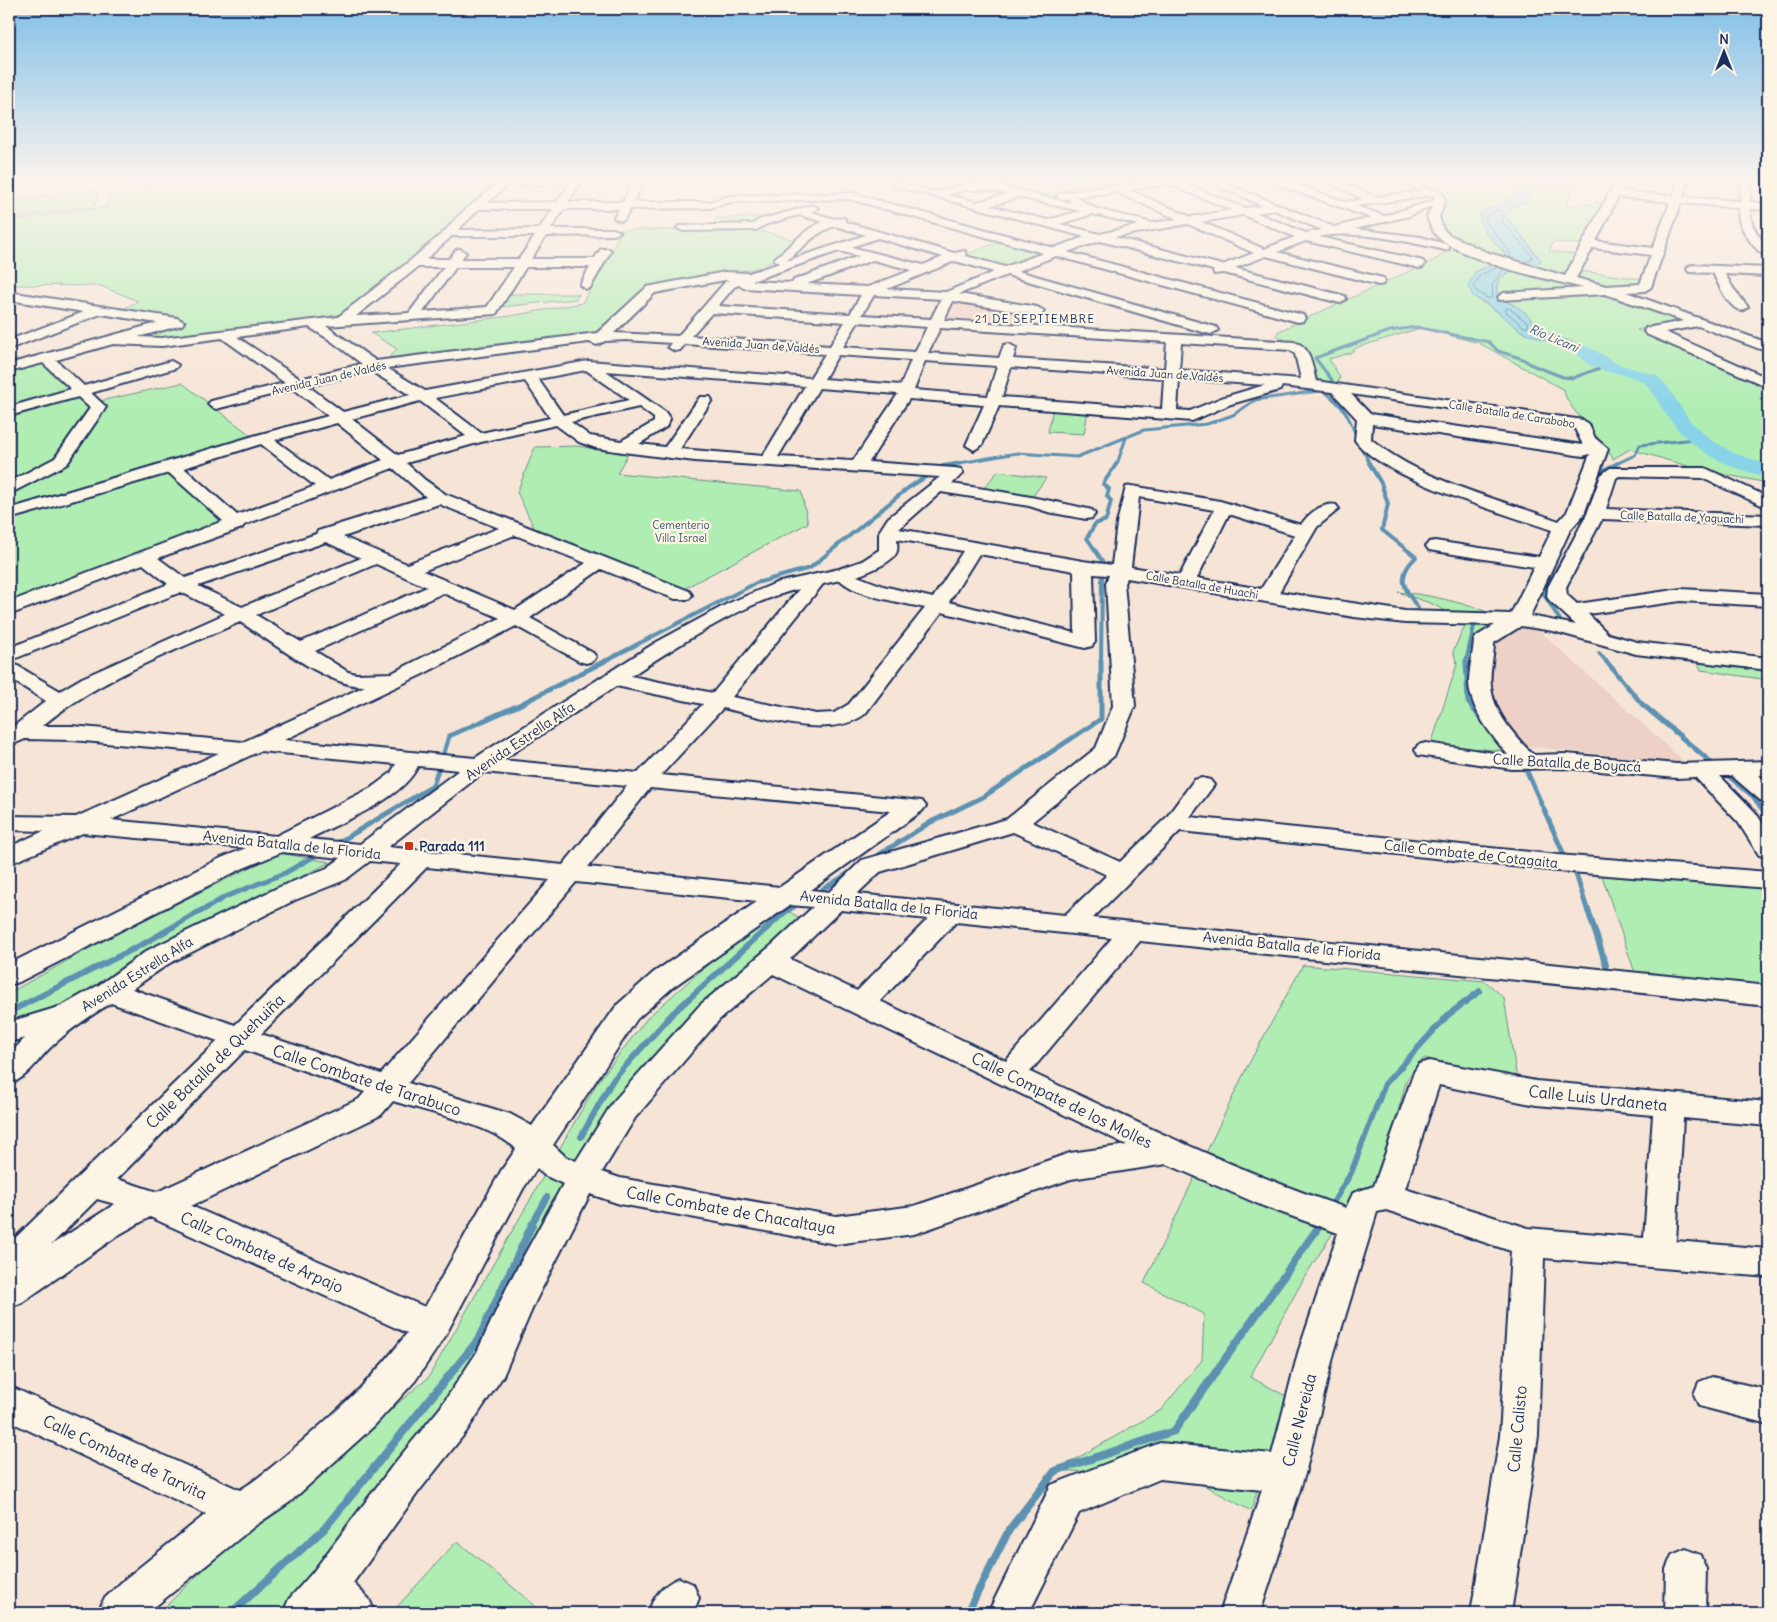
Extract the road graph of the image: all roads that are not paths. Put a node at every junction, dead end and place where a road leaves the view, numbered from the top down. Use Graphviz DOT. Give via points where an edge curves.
graph roads {
  1 [pos="421,258"];
  2 [pos="457,258"];
  3 [pos="527,258"];
  4 [pos="602,258"];
  5 [pos="782,258"];
  6 [pos="805,258"];
  7 [pos="867,258"];
  8 [pos="872,258"];
  9 [pos="952,258"];
  10 [pos="961,258"];
  11 [pos="1042,258"];
  12 [pos="1072,258"];
  13 [pos="1118,258"];
  14 [pos="1177,258"];
  15 [pos="1249,258"];
  16 [pos="1285,258"];
  17 [pos="1389,258"];
  18 [pos="1426,258"];
  19 [pos="1491,258"];
  20 [pos="1583,258"];
  21 [pos="1656,258"];
  22 [pos="1752,258"];
  23 [pos="1768,259"];
  24 [pos="415,263"];
  25 [pos="453,263"];
  26 [pos="524,263"];
  27 [pos="599,263"];
  28 [pos="1419,264"];
  29 [pos="1100,265"];
  30 [pos="924,269"];
  31 [pos="1692,269"];
  32 [pos="1222,270"];
  33 [pos="1717,270"];
  34 [pos="1005,272"];
  35 [pos="1768,272"];
  36 [pos="758,274"];
  37 [pos="1379,281"];
  38 [pos="1568,281"];
  39 [pos="730,284"];
  40 [pos="586,286"];
  41 [pos="795,286"];
  42 [pos="1060,287"];
  43 [pos="1178,287"];
  44 [pos="1605,290"];
  45 [pos="870,291"];
  46 [pos="1161,293"];
  47 [pos="9,296"];
  48 [pos="949,296"];
  49 [pos="1504,297"];
  50 [pos="1340,299"];
  51 [pos="35,300"];
  52 [pos="1144,300"];
  53 [pos="1127,306"];
  54 [pos="1742,306"];
  55 [pos="1323,307"];
  56 [pos="709,309"];
  57 [pos="9,310"];
  58 [pos="99,310"];
  59 [pos="1037,312"];
  60 [pos="414,316"];
  61 [pos="854,317"];
  62 [pos="342,320"];
  63 [pos="936,322"];
  64 [pos="1700,322"];
  65 [pos="311,323"];
  66 [pos="1017,328"];
  67 [pos="224,334"];
  68 [pos="602,337"];
  69 [pos="1174,338"];
  70 [pos="682,339"];
  71 [pos="114,340"];
  72 [pos="1250,342"];
  73 [pos="9,345"];
  74 [pos="1768,348"];
  75 [pos="834,350"];
  76 [pos="920,356"];
  77 [pos="46,358"];
  78 [pos="1003,362"];
  79 [pos="171,365"];
  80 [pos="12,366"];
  81 [pos="373,366"];
  82 [pos="583,367"];
  83 [pos="650,370"];
  84 [pos="1170,374"];
  85 [pos="529,376"];
  86 [pos="1285,382"];
  87 [pos="813,383"];
  88 [pos="1768,383"];
  89 [pos="1310,384"];
  90 [pos="298,385"];
  91 [pos="1338,389"];
  92 [pos="81,391"];
  93 [pos="905,392"];
  94 [pos="423,396"];
  95 [pos="705,400"];
  96 [pos="994,400"];
  97 [pos="641,402"];
  98 [pos="216,404"];
  99 [pos="1458,405"];
  100 [pos="9,412"];
  101 [pos="1169,415"];
  102 [pos="338,418"];
  103 [pos="1366,418"];
  104 [pos="557,419"];
  105 [pos="1449,430"];
  106 [pos="263,438"];
  107 [pos="478,438"];
  108 [pos="1593,443"];
  109 [pos="974,445"];
  110 [pos="623,447"];
  111 [pos="669,452"];
  112 [pos="768,460"];
  113 [pos="395,461"];
  114 [pos="172,467"];
  115 [pos="858,467"];
  116 [pos="941,476"];
  117 [pos="329,488"];
  118 [pos="9,489"];
  119 [pos="439,498"];
  120 [pos="1768,503"];
  121 [pos="1224,507"];
  122 [pos="1330,509"];
  123 [pos="9,514"];
  124 [pos="1086,514"];
  125 [pos="1596,514"];
  126 [pos="1768,520"];
  127 [pos="236,524"];
  128 [pos="1562,528"];
  129 [pos="513,529"];
  130 [pos="888,532"];
  131 [pos="1305,532"];
  132 [pos="324,535"];
  133 [pos="1435,546"];
  134 [pos="974,547"];
  135 [pos="146,558"];
  136 [pos="376,558"];
  137 [pos="598,563"];
  138 [pos="1545,563"];
  139 [pos="1083,567"];
  140 [pos="406,571"];
  141 [pos="1121,571"];
  142 [pos="844,574"];
  143 [pos="818,578"];
  144 [pos="1186,582"];
  145 [pos="182,585"];
  146 [pos="442,587"];
  147 [pos="682,595"];
  148 [pos="1267,596"];
  149 [pos="1768,600"];
  150 [pos="938,605"];
  151 [pos="9,609"];
  152 [pos="1571,611"];
  153 [pos="240,614"];
  154 [pos="516,618"];
  155 [pos="1518,620"];
  156 [pos="1607,641"];
  157 [pos="300,650"];
  158 [pos="9,655"];
  159 [pos="586,657"];
  160 [pos="1768,664"];
  161 [pos="9,669"];
  162 [pos="398,677"];
  163 [pos="614,678"];
  164 [pos="60,700"];
  165 [pos="718,701"];
  166 [pos="15,736"];
  167 [pos="250,747"];
  168 [pos="1426,750"];
  169 [pos="406,758"];
  170 [pos="1527,762"];
  171 [pos="479,765"];
  172 [pos="1768,768"];
  173 [pos="1739,770"];
  174 [pos="1702,771"];
  175 [pos="644,780"];
  176 [pos="1202,784"];
  177 [pos="1768,796"];
  178 [pos="9,823"];
  179 [pos="1174,823"];
  180 [pos="1015,824"];
  181 [pos="81,825"];
  182 [pos="280,844"];
  183 [pos="1768,849"];
  184 [pos="367,852"];
  185 [pos="9,856"];
  186 [pos="422,858"];
  187 [pos="1124,873"];
  188 [pos="568,875"];
  189 [pos="1768,880"];
  190 [pos="785,895"];
  191 [pos="837,900"];
  192 [pos="950,912"];
  193 [pos="1072,924"];
  194 [pos="1134,930"];
  195 [pos="770,961"];
  196 [pos="9,976"];
  197 [pos="109,992"];
  198 [pos="1768,996"];
  199 [pos="861,1004"];
  200 [pos="71,1014"];
  201 [pos="9,1032"];
  202 [pos="240,1038"];
  203 [pos="9,1073"];
  204 [pos="1010,1075"];
  205 [pos="387,1088"];
  206 [pos="1669,1105"];
  207 [pos="1768,1114"];
  208 [pos="535,1147"];
  209 [pos="1169,1151"];
  210 [pos="582,1178"];
  211 [pos="90,1183"];
  212 [pos="1386,1197"];
  213 [pos="152,1205"];
  214 [pos="1358,1226"];
  215 [pos="1528,1242"];
  216 [pos="1658,1254"];
  217 [pos="1768,1263"];
  218 [pos="9,1264"];
  219 [pos="9,1292"];
  220 [pos="432,1327"];
  221 [pos="1712,1394"];
  222 [pos="9,1403"];
  223 [pos="1768,1407"];
  224 [pos="1286,1474"];
  225 [pos="242,1511"];
  226 [pos="1686,1570"];
  227 [pos="315,1600"];
  228 [pos="118,1613"];
  229 [pos="355,1613"];
  230 [pos="1008,1613"];
  231 [pos="1240,1613"];
  232 [pos="1491,1613"];
  233 [pos="1684,1613"];
  1 -- 24 [label="street"];
  2 -- 25 [label="street"];
  3 -- 26 [label="street"];
  4 -- 27 [label="street"];
  5 -- 36 [label="street"];
  6 -- 36 [label="street"];
  7 -- 41 [label="street"];
  8 -- 30 [label="street"];
  9 -- 30 [label="street"];
  10 -- 34 [label="street"];
  11 -- 34 [label="street"];
  12 -- 29 [label="street"];
  13 -- 29 [label="street"];
  14 -- 32 [label="street"];
  15 -- 32 [label="street"];
  16 -- 37 [label="street"];
  17 -- 28 [label="street"];
  18 -- 28 [label="street"];
  19 -- 38 [label="street"];
  20 -- 38 [label="street"];
  21 -- 44 [label="street" via="1645,287"];
  22 -- 23 [label="street"];
  24 -- 25 [label="street"];
  24 -- 62 [label="street"];
  25 -- 26 [label="street"];
  25 -- 60 [label="street"];
  26 -- 27 [label="street"];
  26 -- 60 [label="street" via="492,311"];
  27 -- 40 [label="street"];
  28 -- 37 [label="street"];
  29 -- 43 [label="street"];
  30 -- 45 [label="street"];
  31 -- 33 [label="street"];
  32 -- 43 [label="street"];
  32 -- 50 [label="street"];
  33 -- 35 [label="street"];
  33 -- 54 [label="street" via="1727,289"];
  34 -- 42 [label="street"];
  34 -- 48 [label="street" via="961,288"];
  36 -- 39 [label="street"];
  36 -- 68 [label="street" via="725,276 651,290"];
  37 -- 50 [label="street"];
  38 -- 44 [label="street"];
  39 -- 41 [label="street"];
  39 -- 56 [label="street"];
  41 -- 45 [label="street"];
  42 -- 53 [label="street"];
  42 -- 59 [label="street"];
  43 -- 46 [label="street"];
  43 -- 72 [label="street" via="1302,316"];
  44 -- 49 [label="street"];
  44 -- 64 [label="street"];
  45 -- 48 [label="street"];
  45 -- 61 [label="street"];
  47 -- 51 [label="street"];
  48 -- 59 [label="street"];
  48 -- 63 [label="street"];
  50 -- 55 [label="street"];
  51 -- 57 [label="street"];
  51 -- 58 [label="street"];
  52 -- 53 [label="street"];
  53 -- 72 [label="street"];
  56 -- 61 [label="street"];
  56 -- 70 [label="street"];
  58 -- 71 [label="street" via="177,322"];
  58 -- 73 [label="street"];
  59 -- 66 [label="street"];
  60 -- 62 [label="street"];
  61 -- 63 [label="street"];
  61 -- 75 [label="street"];
  62 -- 65 [label="street"];
  63 -- 66 [label="street"];
  63 -- 76 [label="street"];
  64 -- 74 [label="street"];
  64 -- 88 [label="street" via="1651,331"];
  65 -- 67 [label="street"];
  65 -- 81 [label="street"];
  66 -- 69 [label="street"];
  66 -- 78 [label="street"];
  67 -- 71 [label="street" via="162,342"];
  67 -- 90 [label="street"];
  68 -- 70 [label="street, Avenida Juan de Valdés"];
  68 -- 81 [label="street, Avenida Juan de Valdés"];
  68 -- 82 [label="street" via="576,361"];
  69 -- 72 [label="street"];
  69 -- 84 [label="street"];
  70 -- 75 [label="street, Avenida Juan de Valdés"];
  70 -- 83 [label="street"];
  71 -- 77 [label="street"];
  72 -- 89 [label="street" via="1294,346 1302,354"];
  75 -- 76 [label="street, Avenida Juan de Valdés"];
  75 -- 87 [label="street"];
  76 -- 78 [label="street, Avenida Juan de Valdés"];
  76 -- 93 [label="street"];
  77 -- 80 [label="street"];
  77 -- 92 [label="street"];
  78 -- 84 [label="street, Avenida Juan de Valdés"];
  78 -- 96 [label="street"];
  79 -- 92 [label="street"];
  81 -- 90 [label="street, Avenida Juan de Valdés"];
  81 -- 94 [label="street"];
  82 -- 83 [label="street"];
  82 -- 85 [label="street"];
  82 -- 97 [label="street"];
  83 -- 87 [label="street"];
  84 -- 86 [label="street, Avenida Juan de Valdés"];
  84 -- 101 [label="street"];
  85 -- 94 [label="street"];
  85 -- 104 [label="street"];
  86 -- 89 [label="street, Avenida Juan de Valdés"];
  86 -- 101 [label="street" via="1192,416"];
  87 -- 93 [label="street"];
  87 -- 112 [label="street"];
  89 -- 91 [label="street, Calle Batalla de Carabobo"];
  90 -- 98 [label="street, Avenida Juan de Valdés"];
  90 -- 102 [label="street"];
  91 -- 99 [label="street, Calle Batalla de Carabobo"];
  91 -- 103 [label="street"];
  92 -- 100 [label="street"];
  92 -- 118 [label="street" via="98,407 61,460"];
  93 -- 96 [label="street"];
  93 -- 115 [label="street"];
  94 -- 102 [label="street"];
  94 -- 107 [label="street"];
  95 -- 111 [label="street"];
  96 -- 101 [label="street"];
  96 -- 109 [label="street"];
  97 -- 104 [label="street"];
  97 -- 110 [label="street" via="660,415 661,424"];
  99 -- 105 [label="street"];
  99 -- 108 [label="street, Calle Batalla de Carabobo" via="1578,423 1588,441"];
  102 -- 106 [label="street"];
  102 -- 113 [label="street"];
  103 -- 105 [label="street"];
  103 -- 128 [label="street" via="1363,440 1386,459 1450,487"];
  104 -- 107 [label="street"];
  104 -- 110 [label="street" via="588,442"];
  105 -- 108 [label="street" via="1583,451"];
  106 -- 114 [label="street"];
  106 -- 117 [label="street"];
  107 -- 113 [label="street"];
  108 -- 128 [label="street" via="1600,453 1575,514"];
  110 -- 111 [label="street"];
  111 -- 112 [label="street"];
  112 -- 115 [label="street"];
  113 -- 117 [label="street"];
  113 -- 119 [label="street"];
  114 -- 123 [label="street"];
  114 -- 127 [label="street"];
  115 -- 116 [label="street"];
  116 -- 124 [label="street" via="1048,507"];
  116 -- 130 [label="street" via="894,522"];
  117 -- 127 [label="street"];
  119 -- 129 [label="street"];
  119 -- 132 [label="street"];
  120 -- 125 [label="street" via="1705,473 1616,471 1609,475"];
  121 -- 131 [label="street"];
  121 -- 141 [label="street" via="1132,491"];
  121 -- 144 [label="street"];
  122 -- 131 [label="street" via="1310,524"];
  125 -- 126 [label="street, Calle Batalla de Yaguachi"];
  125 -- 152 [label="street" via="1558,587 1557,597"];
  127 -- 135 [label="street"];
  128 -- 138 [label="street"];
  129 -- 137 [label="street"];
  129 -- 140 [label="street"];
  130 -- 134 [label="street, Calle Batalla de Huachi"];
  130 -- 142 [label="street, Avenida Estrella Alfa" via="888,552 869,565"];
  131 -- 148 [label="street"];
  132 -- 136 [label="street"];
  132 -- 145 [label="street"];
  133 -- 138 [label="street"];
  134 -- 139 [label="street, Calle Batalla de Huachi"];
  134 -- 150 [label="street"];
  135 -- 145 [label="street"];
  135 -- 151 [label="street"];
  136 -- 140 [label="street"];
  136 -- 153 [label="street"];
  137 -- 147 [label="street"];
  137 -- 154 [label="street"];
  138 -- 155 [label="street"];
  139 -- 141 [label="street, Calle Batalla de Huachi"];
  139 -- 150 [label="street" via="1086,642"];
  140 -- 146 [label="street"];
  141 -- 144 [label="street, Calle Batalla de Huachi"];
  141 -- 180 [label="street" via="1115,583 1124,706 1106,751"];
  142 -- 143 [label="street, Avenida Estrella Alfa"];
  142 -- 150 [label="street" via="854,582 876,590"];
  143 -- 163 [label="street, Avenida Estrella Alfa" via="783,587 734,608 662,647"];
  143 -- 165 [label="street"];
  144 -- 148 [label="street, Calle Batalla de Huachi"];
  145 -- 153 [label="street"];
  145 -- 158 [label="street"];
  146 -- 154 [label="street"];
  146 -- 157 [label="street"];
  148 -- 155 [label="street, Calle Batalla de Huachi" via="1405,617"];
  149 -- 152 [label="street" via="1681,595"];
  150 -- 165 [label="street" via="848,717 816,721"];
  152 -- 156 [label="street"];
  153 -- 157 [label="street"];
  153 -- 164 [label="street" via="89,682"];
  154 -- 159 [label="street"];
  154 -- 162 [label="street"];
  155 -- 156 [label="street, Calle Batalla de Huachi" via="1555,625"];
  155 -- 170 [label="street" via="1484,640 1480,688 1508,744"];
  156 -- 160 [label="street, Calle Batalla de Huachi" via="1636,648"];
  157 -- 162 [label="street" via="341,676 356,680"];
  161 -- 164 [label="street"];
  162 -- 167 [label="street"];
  163 -- 165 [label="street"];
  163 -- 171 [label="street, Avenida Estrella Alfa"];
  164 -- 166 [label="street"];
  165 -- 175 [label="street"];
  166 -- 167 [label="street" via="72,733"];
  167 -- 169 [label="street"];
  167 -- 181 [label="street"];
  168 -- 170 [label="street, Calle Batalla de Boyacá"];
  169 -- 171 [label="street"];
  169 -- 182 [label="street" via="406,770 393,784"];
  170 -- 174 [label="street, Calle Batalla de Boyacá" via="1566,760"];
  171 -- 175 [label="street"];
  171 -- 184 [label="street, Avenida Estrella Alfa"];
  172 -- 173 [label="street, Calle Batalla de Boyacá"];
  173 -- 174 [label="street, Calle Batalla de Boyacá"];
  173 -- 177 [label="street"];
  174 -- 183 [label="street" via="1747,817"];
  175 -- 188 [label="street"];
  175 -- 190 [label="street" via="914,806"];
  176 -- 179 [label="street"];
  178 -- 181 [label="street, Avenida Batalla de la Florida"];
  179 -- 187 [label="street"];
  179 -- 189 [label="street, Calle Combate de Cotagaita" via="1558,863"];
  180 -- 187 [label="street"];
  180 -- 191 [label="street" via="871,866"];
  181 -- 182 [label="street, Avenida Batalla de la Florida"];
  181 -- 185 [label="street"];
  182 -- 184 [label="street, Avenida Batalla de la Florida"];
  182 -- 196 [label="street" via="230,864"];
  184 -- 186 [label="street, Avenida Batalla de la Florida"];
  184 -- 197 [label="street, Avenida Estrella Alfa" via="336,874 286,894 158,957"];
  186 -- 188 [label="street, Avenida Batalla de la Florida"];
  186 -- 202 [label="street, Calle Batalla de Quehuiña"];
  187 -- 193 [label="street"];
  188 -- 190 [label="street, Avenida Batalla de la Florida"];
  188 -- 205 [label="street"];
  190 -- 191 [label="street, Avenida Batalla de la Florida"];
  190 -- 208 [label="street" via="663,980 627,1012"];
  191 -- 192 [label="street, Avenida Batalla de la Florida"];
  191 -- 195 [label="street"];
  192 -- 193 [label="street, Avenida Batalla de la Florida"];
  192 -- 199 [label="street"];
  193 -- 194 [label="street, Avenida Batalla de la Florida"];
  194 -- 198 [label="street, Avenida Batalla de la Florida"];
  194 -- 204 [label="street"];
  195 -- 199 [label="street, Calle Compate de los Molles"];
  195 -- 210 [label="street" via="710,1012 624,1110"];
  197 -- 200 [label="street, Avenida Estrella Alfa"];
  197 -- 202 [label="street, Calle Combate de Tarabuco"];
  199 -- 204 [label="street, Calle Compate de los Molles"];
  200 -- 201 [label="street"];
  200 -- 203 [label="street" via="41,1039"];
  202 -- 205 [label="street, Calle Combate de Tarabuco"];
  202 -- 211 [label="street, Calle Batalla de Quehuiña"];
  204 -- 209 [label="street, Calle Compate de los Molles"];
  205 -- 208 [label="street, Calle Combate de Tarabuco" via="499,1122 520,1133"];
  205 -- 213 [label="street" via="370,1107"];
  206 -- 207 [label="street, Calle Luis Urdaneta"];
  206 -- 212 [label="street, Calle Luis Urdaneta" via="1536,1093 1429,1072"];
  206 -- 216 [label="street"];
  208 -- 210 [label="street, Calle Combate de Chacaltaya" via="555,1166"];
  208 -- 220 [label="street" via="487,1223"];
  209 -- 210 [label="street, Calle Combate de Chacaltaya" via="1070,1166 914,1220 836,1230 620,1191"];
  209 -- 214 [label="street, Calle Compate de los Molles" via="1274,1197"];
  210 -- 227 [label="street" via="521,1294 490,1364 453,1420"];
  211 -- 213 [label="street, Callz Combate de Arpajo"];
  211 -- 218 [label="street, Calle Batalla de Quehuiña"];
  212 -- 214 [label="street, Calle Nereida" via="1364,1202"];
  212 -- 215 [label="street"];
  213 -- 219 [label="street" via="108,1224"];
  213 -- 220 [label="street, Callz Combate de Arpajo"];
  214 -- 224 [label="street, Calle Nereida" via="1316,1352"];
  215 -- 216 [label="street"];
  215 -- 232 [label="street, Calle Calisto" via="1519,1436"];
  216 -- 217 [label="street"];
  220 -- 225 [label="street" via="402,1369 360,1414 276,1489"];
  221 -- 223 [label="street"];
  222 -- 225 [label="street, Calle Combate de Tarvita"];
  224 -- 230 [label="street, Calle Nereida" via="1160,1461 1065,1499"];
  224 -- 231 [label="street"];
  225 -- 228 [label="street" via="138,1592"];
  226 -- 233 [label="street"];
  227 -- 229 [label="street"];
}
